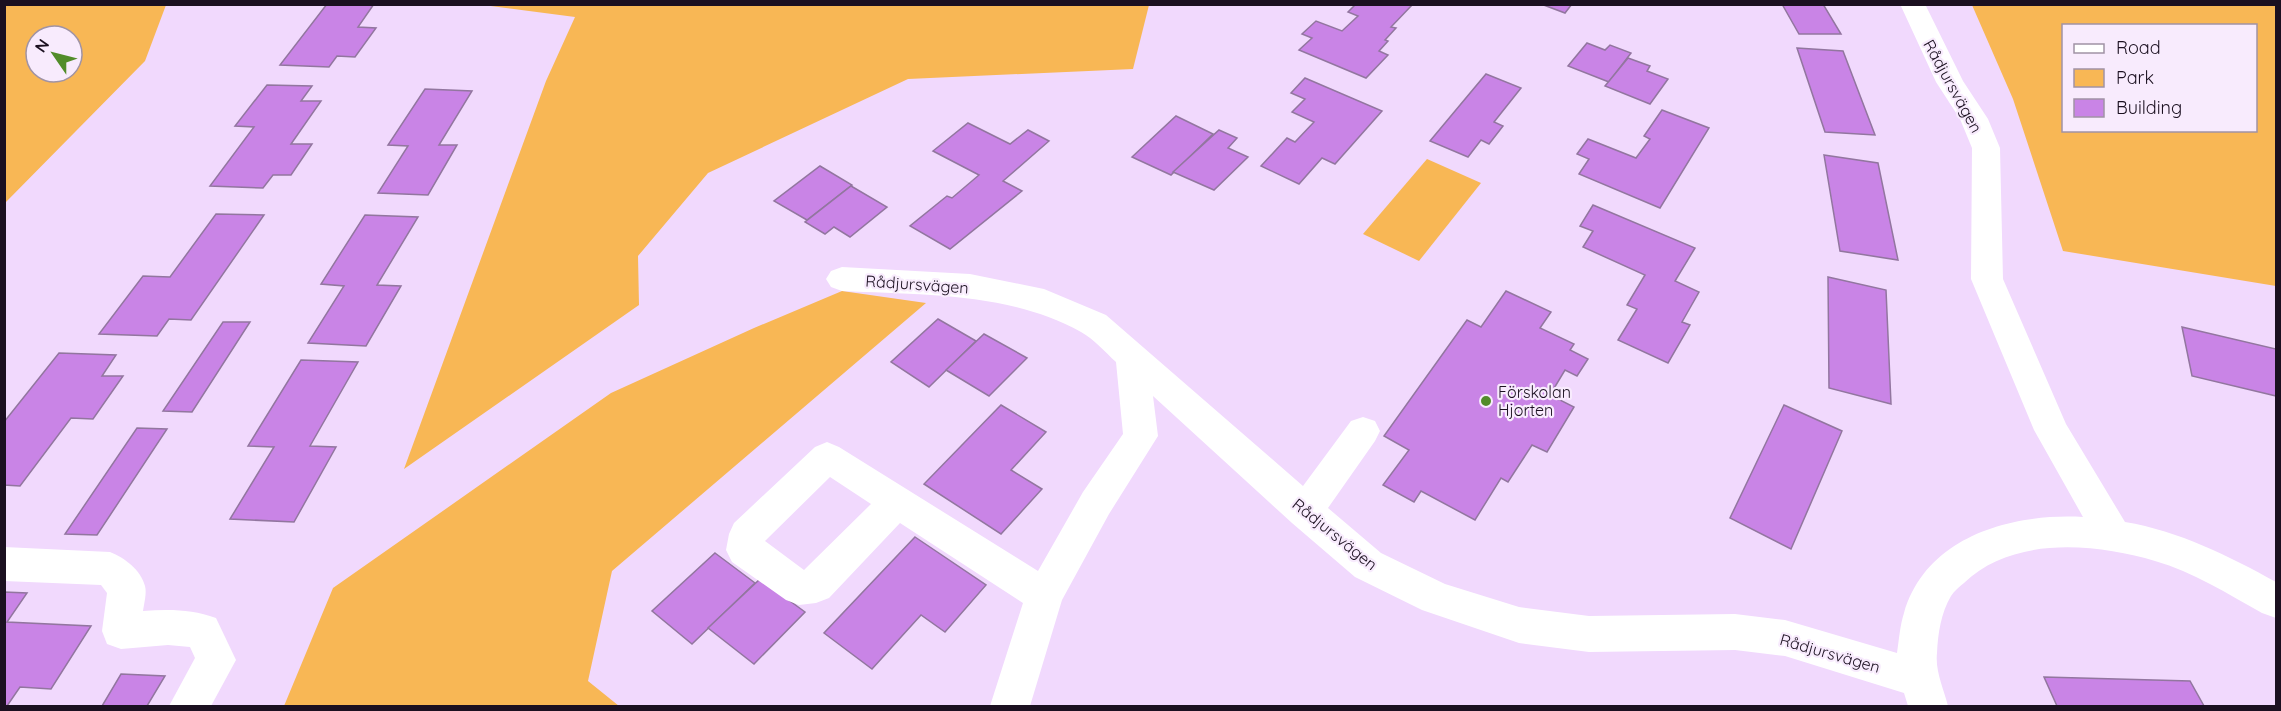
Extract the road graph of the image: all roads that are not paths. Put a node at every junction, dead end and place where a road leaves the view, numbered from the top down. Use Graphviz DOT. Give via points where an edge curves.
graph roads {
  1 [pos="1912,4"];
  2 [pos="842,279"];
  3 [pos="1132,356"];
  4 [pos="1363,431"];
  5 [pos="897,502"];
  6 [pos="1305,512"];
  7 [pos="2113,535"];
  8 [pos="4,564"];
  9 [pos="1044,596"];
  10 [pos="2277,601"];
  11 [pos="1924,693"];
  12 [pos="189,706"];
  13 [pos="1010,706"];
  1 -- 7 [label="street, Rådjursvägen" via="1950,81 1974,118 1986,148 1987,279 2050,430"];
  2 -- 3 [label="street, Rådjursvägen" via="970,286 1044,301 1095,324"];
  3 -- 6 [label="street, Rådjursvägen"];
  3 -- 9 [label="street" via="1141,436 1096,503"];
  4 -- 6 [label="street"];
  5 -- 9 [label="street"];
  6 -- 11 [label="street, Rådjursvägen" via="1368,565 1436,598 1509,623 1589,634 1735,632 1785,638"];
  7 -- 10 [label="street, Rådjursvägen" via="2163,548 2215,568"];
  7 -- 11 [label="street, Rådjursvägen" via="2086,531 2026,533 2008,537 1950,567 1926,604 1919,627 1917,655"];
  8 -- 12 [label="street" via="110,569 127,588 121,631 168,627 202,631 216,660"];
  9 -- 13 [label="street"];
}
